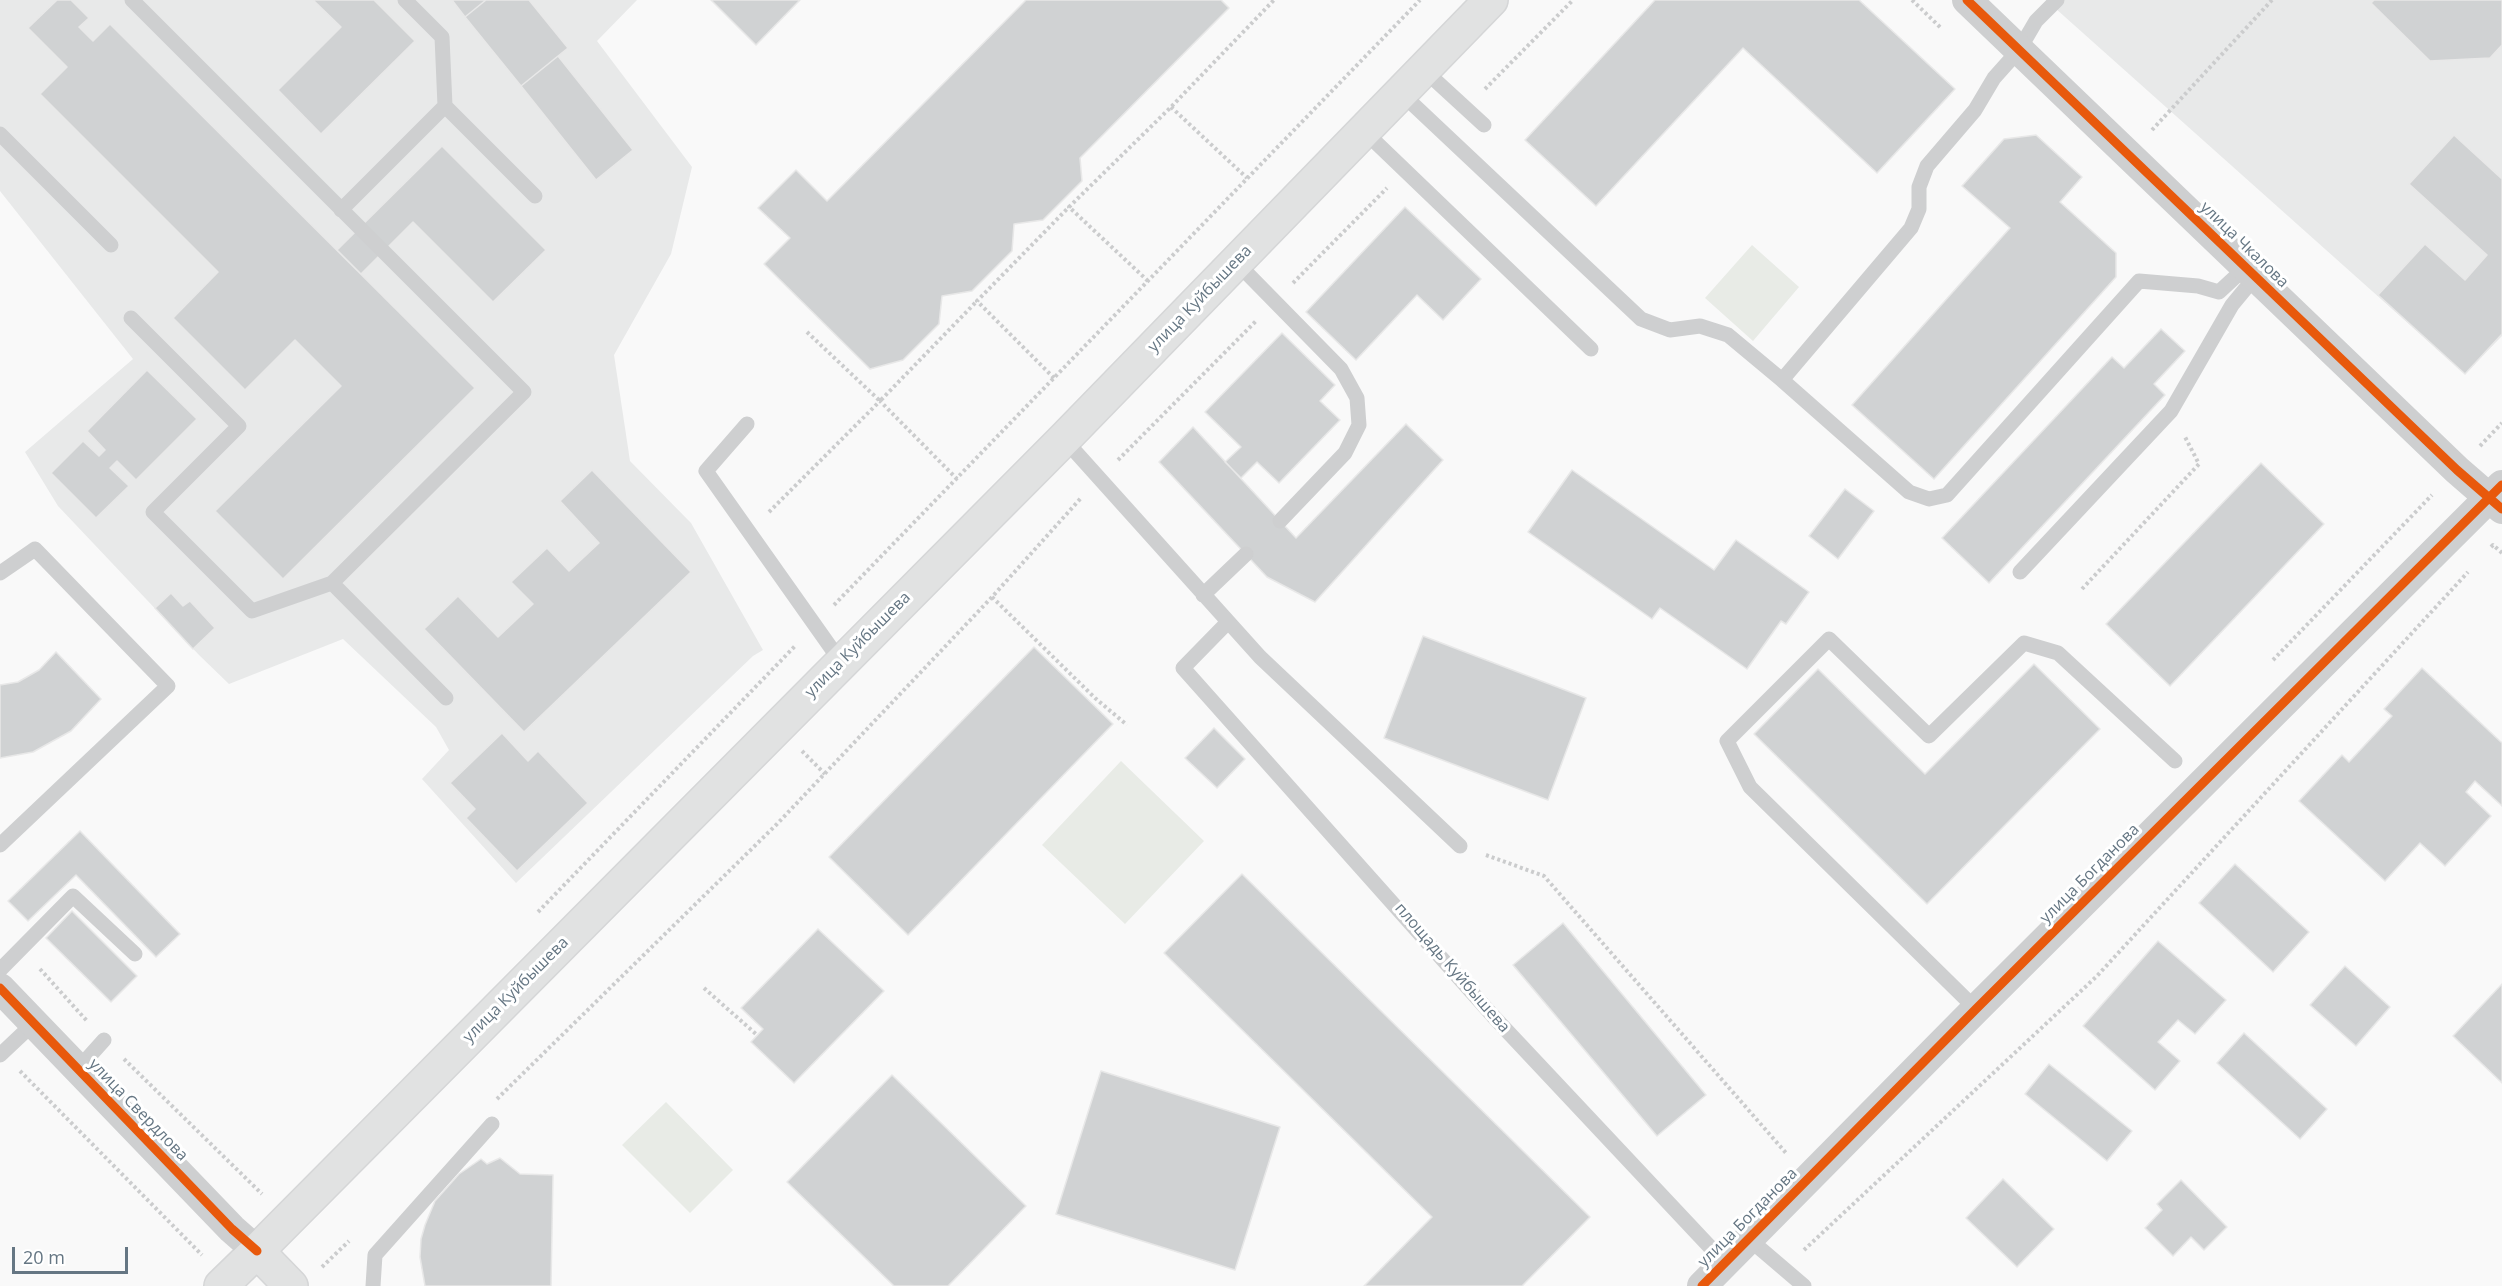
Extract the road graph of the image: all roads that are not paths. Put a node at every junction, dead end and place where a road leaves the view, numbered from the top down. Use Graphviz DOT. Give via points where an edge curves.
graph roads {
  1 [pos="132,0"];
  2 [pos="405,0"];
  3 [pos="1491,0"];
  4 [pos="1967,0"];
  5 [pos="2057,0"];
  6 [pos="2019,50"];
  7 [pos="1423,69"];
  8 [pos="1401,93"];
  9 [pos="445,106"];
  10 [pos="1484,125"];
  11 [pos="1364,130"];
  12 [pos="0,134"];
  13 [pos="535,196"];
  14 [pos="341,210"];
  15 [pos="111,245"];
  16 [pos="1236,262"];
  17 [pos="2251,272"];
  18 [pos="131,318"];
  19 [pos="1592,349"];
  20 [pos="1782,380"];
  21 [pos="747,424"];
  22 [pos="1064,439"];
  23 [pos="2498,497"];
  24 [pos="1280,521"];
  25 [pos="1246,554"];
  26 [pos="2020,572"];
  27 [pos="0,573"];
  28 [pos="332,583"];
  29 [pos="1203,595"];
  30 [pos="1227,622"];
  31 [pos="841,662"];
  32 [pos="446,698"];
  33 [pos="2175,761"];
  34 [pos="0,846"];
  35 [pos="1460,846"];
  36 [pos="135,954"];
  37 [pos="0,970"];
  38 [pos="0,988"];
  39 [pos="1976,1009"];
  40 [pos="34,1023"];
  41 [pos="105,1040"];
  42 [pos="1,1054"];
  43 [pos="78,1069"];
  44 [pos="492,1124"];
  45 [pos="1749,1239"];
  46 [pos="257,1251"];
  47 [pos="1725,1263"];
  48 [pos="303,1279"];
  49 [pos="222,1286"];
  50 [pos="374,1286"];
  51 [pos="1702,1286"];
  52 [pos="1804,1286"];
  1 -- 14 [label="lane"];
  2 -- 9 [label="lane" via="442,37"];
  3 -- 7 [label="main road, улица Куйбышева"];
  4 -- 6 [label="street, улица Чкалова"];
  5 -- 6 [label="lane" via="2036,21"];
  6 -- 17 [label="street, улица Чкалова"];
  6 -- 20 [label="lane" via="1927,166 1911,228"];
  7 -- 8 [label="main road, улица Куйбышева"];
  7 -- 10 [label="lane"];
  8 -- 11 [label="main road, улица Куйбышева"];
  8 -- 20 [label="lane" via="1641,319 1670,330 1700,326 1728,335"];
  9 -- 13 [label="lane"];
  9 -- 14 [label="lane"];
  11 -- 16 [label="main road, улица Куйбышева"];
  11 -- 19 [label="lane"];
  12 -- 15 [label="lane"];
  14 -- 28 [label="lane" via="524,392"];
  16 -- 22 [label="main road, улица Куйбышева"];
  16 -- 24 [label="lane" via="1341,369 1357,398 1359,425 1346,453"];
  17 -- 20 [label="lane" via="2219,292 2198,286 2139,281 1947,495 1929,500 1909,492"];
  17 -- 23 [label="street, улица Чкалова" via="2457,470"];
  17 -- 26 [label="lane" via="2171,411"];
  18 -- 28 [label="lane" via="239,426 153,512 252,611"];
  21 -- 31 [label="lane" via="706,471"];
  22 -- 29 [label="lane"];
  22 -- 31 [label="main road, улица Куйбышева"];
  23 -- 39 [label="street, улица Богданова"];
  25 -- 29 [label="lane"];
  27 -- 34 [label="lane" via="35,549 168,686"];
  28 -- 32 [label="lane"];
  29 -- 30 [label="lane"];
  30 -- 35 [label="lane"];
  30 -- 47 [label="lane, площадь Куйбышева" via="1183,668 1493,1016"];
  31 -- 46 [label="main road, улица Куйбышева"];
  33 -- 39 [label="lane" via="2058,653 2024,643 1929,736 1828,639 1727,741 1750,787"];
  36 -- 37 [label="lane" via="73,896"];
  38 -- 40 [label="street, улица Свердлова"];
  39 -- 45 [label="street, улица Богданова"];
  40 -- 42 [label="lane"];
  40 -- 43 [label="street, улица Свердлова"];
  41 -- 43 [label="lane"];
  43 -- 46 [label="street, улица Свердлова"];
  44 -- 50 [label="lane" via="375,1255"];
  45 -- 47 [label="street, улица Богданова"];
  45 -- 52 [label="lane"];
  46 -- 48 [label="main road, улица Свердлова"];
  46 -- 49 [label="main road, улица Куйбышева"];
  47 -- 51 [label="street, улица Богданова"];
}
